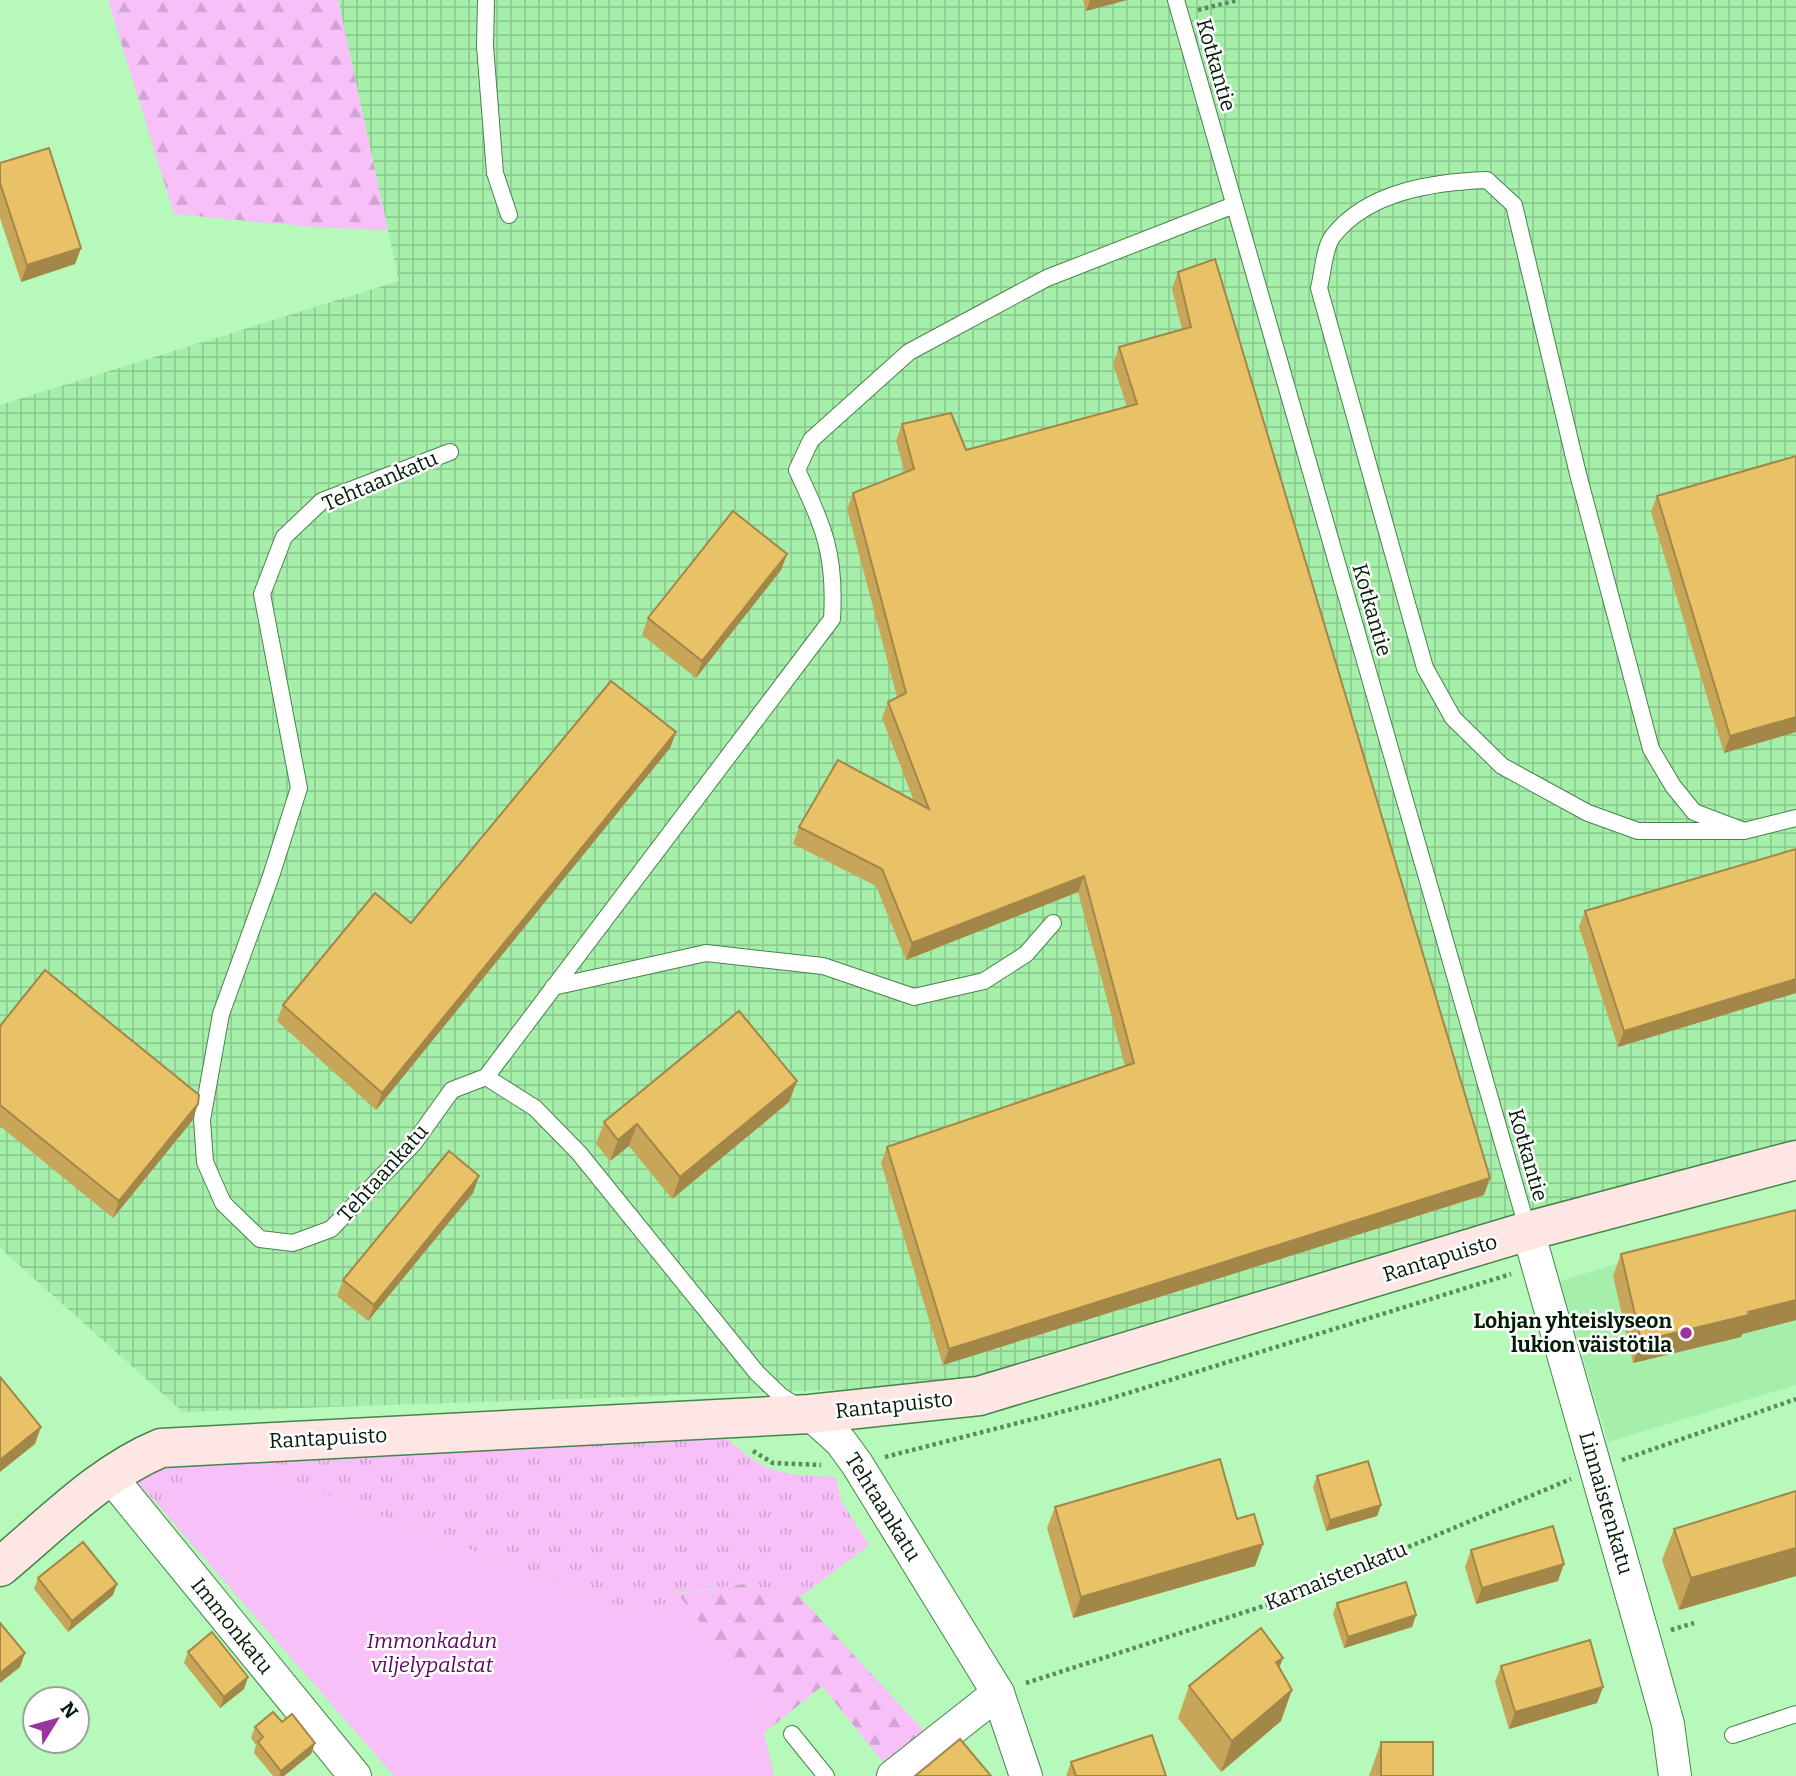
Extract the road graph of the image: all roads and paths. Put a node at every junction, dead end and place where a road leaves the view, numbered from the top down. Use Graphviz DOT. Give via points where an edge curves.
graph roads {
  1 [pos="486,0"];
  2 [pos="1238,0"];
  3 [pos="1178,8"];
  4 [pos="1234,205"];
  5 [pos="509,215"];
  6 [pos="450,452"];
  7 [pos="1796,818"];
  8 [pos="1744,831"];
  9 [pos="1053,923"];
  10 [pos="553,988"];
  11 [pos="486,1077"];
  12 [pos="1796,1160"];
  13 [pos="1528,1231"];
  14 [pos="1796,1399"];
  15 [pos="810,1414"];
  16 [pos="1596,1468"];
  17 [pos="110,1476"];
  18 [pos="0,1567"];
  19 [pos="1694,1623"];
  20 [pos="1664,1632"];
  21 [pos="998,1693"];
  22 [pos="1796,1714"];
  23 [pos="792,1734"];
  24 [pos="1733,1735"];
  25 [pos="339,1770"];
  26 [pos="826,1776"];
  27 [pos="893,1776"];
  28 [pos="1026,1776"];
  29 [pos="1675,1776"];
  1 -- 5 [label="lane" via="495,173"];
  2 -- 3 [label="path"];
  3 -- 4 [label="lane, Kotkantie"];
  4 -- 10 [label="lane" via="1047,278 909,352 811,440 797,470 826,538 835,577 832,619"];
  4 -- 13 [label="lane, Kotkantie"];
  6 -- 11 [label="lane, Tehtaankatu" via="322,501 285,537 262,594 299,788 221,1014 202,1121 205,1162 223,1203 260,1239 293,1243 331,1229 414,1143 452,1090"];
  7 -- 8 [label="lane"];
  8 -- 8 [label="lane" via="1694,812 1651,749 1578,474 1514,205 1487,180 1448,181 1366,204 1331,237 1319,288 1425,668 1453,718 1502,766 1588,813 1638,831"];
  9 -- 10 [label="lane" via="1026,954 984,982 914,997 823,966 706,953"];
  10 -- 11 [label="lane"];
  11 -- 15 [label="lane, Tehtaankatu" via="535,1108 579,1153 757,1373 781,1396"];
  12 -- 13 [label="street, Rantapuisto"];
  13 -- 15 [label="street, Rantapuisto" via="979,1396"];
  13 -- 16 [label="street, Linnaistenkatu"];
  14 -- 16 [label="path, Karnaistenkatu"];
  15 -- 17 [label="street, Rantapuisto" via="206,1443 161,1448"];
  15 -- 21 [label="street, Tehtaankatu" via="841,1441 857,1464"];
  16 -- 21 [label="path, Karnaistenkatu" via="1279,1601"];
  16 -- 29 [label="street, Linnaistenkatu" via="1668,1724"];
  17 -- 18 [label="street, Rantapuisto"];
  17 -- 25 [label="street, Immonkatu"];
  19 -- 20 [label="path"];
  21 -- 27 [label="street"];
  21 -- 28 [label="street, Tehtaankatu"];
  22 -- 24 [label="lane"];
  23 -- 26 [label="lane"];
}
